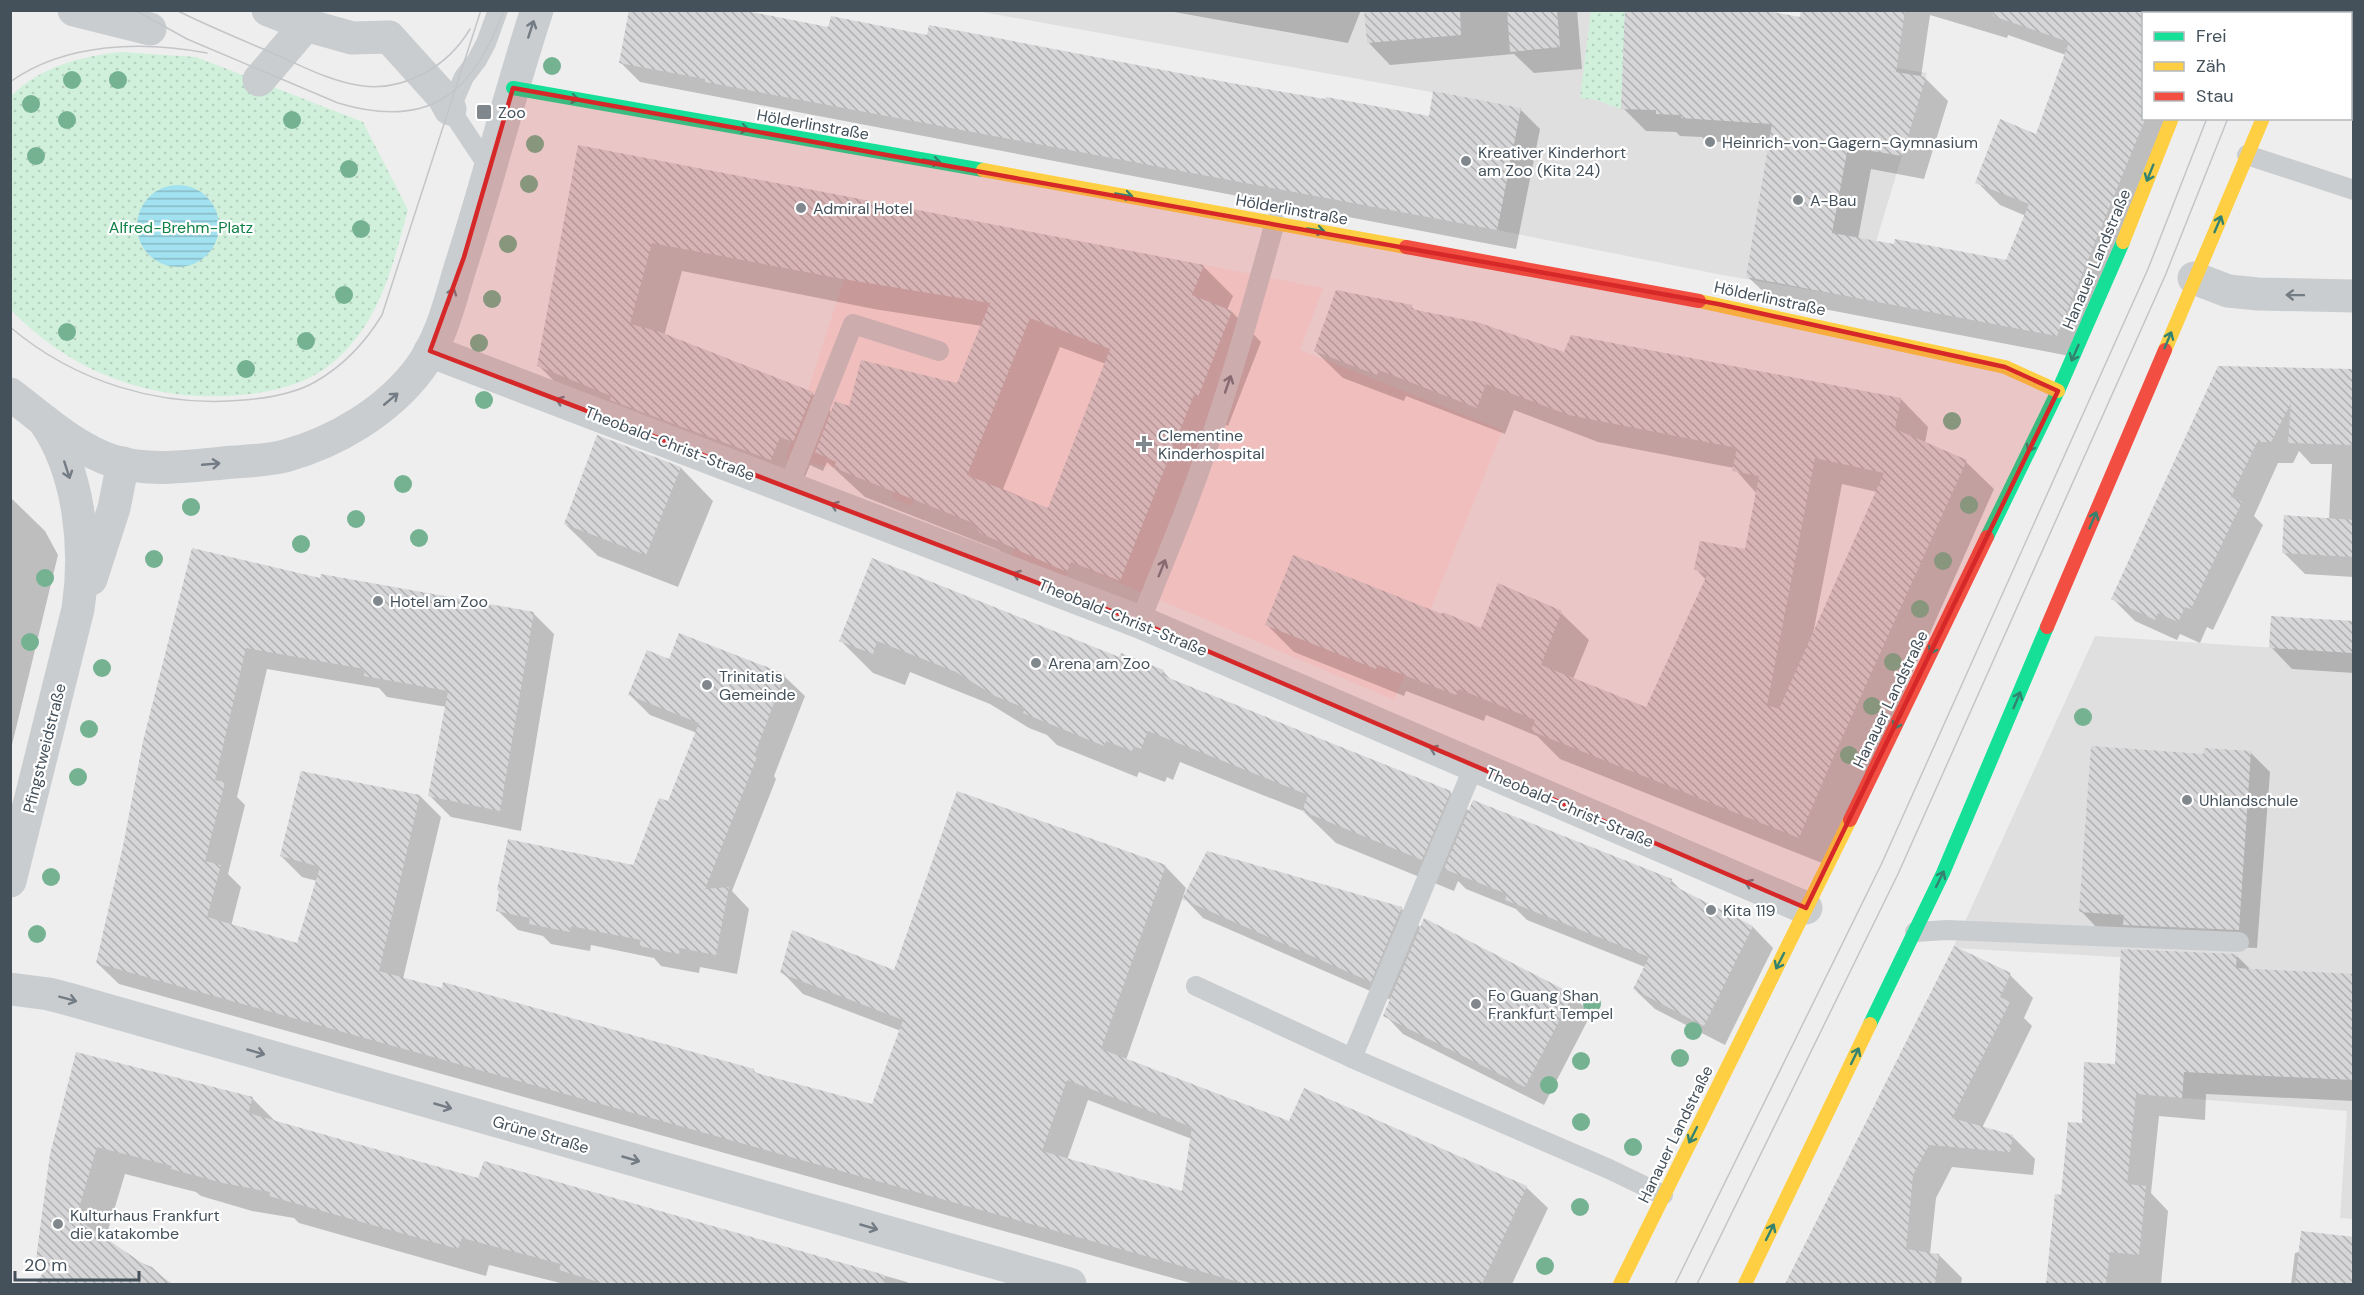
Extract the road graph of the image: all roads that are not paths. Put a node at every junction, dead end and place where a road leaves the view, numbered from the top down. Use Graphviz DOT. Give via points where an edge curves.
graph roads {
  1 [pos="74,10"];
  2 [pos="268,10"];
  3 [pos="498,10"];
  4 [pos="537,10"];
  5 [pos="306,25"];
  6 [pos="152,30"];
  7 [pos="259,80"];
  8 [pos="513,88"];
  9 [pos="450,109"];
  10 [pos="2171,120"];
  11 [pos="2262,120"];
  12 [pos="2247,155"];
  13 [pos="490,169"];
  14 [pos="2354,190"];
  15 [pos="1275,222"];
  16 [pos="2194,278"];
  17 [pos="2354,296"];
  18 [pos="430,351"];
  19 [pos="939,351"];
  20 [pos="2058,391"];
  21 [pos="10,394"];
  22 [pos="42,417"];
  23 [pos="123,463"];
  24 [pos="788,488"];
  25 [pos="1140,622"];
  26 [pos="69,649"];
  27 [pos="1474,766"];
  28 [pos="10,881"];
  29 [pos="1806,908"];
  30 [pos="1915,932"];
  31 [pos="2239,942"];
  32 [pos="1196,986"];
  33 [pos="10,989"];
  34 [pos="1352,1058"];
  35 [pos="1663,1195"];
  36 [pos="1003,1276"];
  37 [pos="1070,1284"];
  38 [pos="1620,1284"];
  39 [pos="1745,1284"];
  1 -- 6 [label="street"];
  2 -- 5 [label="street"];
  3 -- 9 [label="lane" via="486,43"];
  8 -- 4 [label="street, one-way"];
  5 -- 7 [label="street"];
  5 -- 9 [label="street" via="352,38 389,37"];
  8 -- 13 [label="street"];
  8 -- 15 [label="main road, Hölderlinstraße, one-way"];
  9 -- 13 [label="lane"];
  10 -- 20 [label="main road, Hanauer Landstraße, one-way"];
  11 -- 12 [label="main road"];
  12 -- 14 [label="lane"];
  16 -- 12 [label="main road, one-way"];
  18 -- 13 [label="street, one-way"];
  15 -- 20 [label="main road, Hölderlinstraße, one-way" via="1729,306 2005,367"];
  25 -- 15 [label="lane, one-way" via="1207,446 1246,329"];
  17 -- 16 [label="street, one-way" via="2228,291"];
  30 -- 16 [label="main road, one-way" via="2024,685"];
  23 -- 18 [label="street, one-way" via="175,467 270,459 299,452 334,437 375,412 401,391"];
  24 -- 18 [label="street, Theobald-Christ-Straße, one-way"];
  19 -- 24 [label="lane" via="853,324"];
  20 -- 29 [label="main road, Hanauer Landstraße, one-way"];
  21 -- 22 [label="street"];
  22 -- 23 [label="street" via="82,446"];
  22 -- 26 [label="street, Pfingstweidstraße, one-way" via="68,472 81,539 81,589"];
  23 -- 26 [label="street, Pfingstweidstraße" via="114,508"];
  25 -- 24 [label="street, Theobald-Christ-Straße, one-way"];
  27 -- 25 [label="street, Theobald-Christ-Straße, one-way"];
  26 -- 28 [label="street, Pfingstweidstraße"];
  29 -- 27 [label="street, Theobald-Christ-Straße, one-way"];
  27 -- 34 [label="lane"];
  29 -- 35 [label="main road, Hanauer Landstraße, one-way"];
  30 -- 31 [label="lane"];
  39 -- 30 [label="main road, one-way"];
  32 -- 34 [label="lane"];
  33 -- 36 [label="street, Grüne Straße, one-way" via="68,999"];
  34 -- 35 [label="lane"];
  35 -- 38 [label="main road, Hanauer Landstraße"];
  36 -- 37 [label="street, Grüne Straße"];
}
